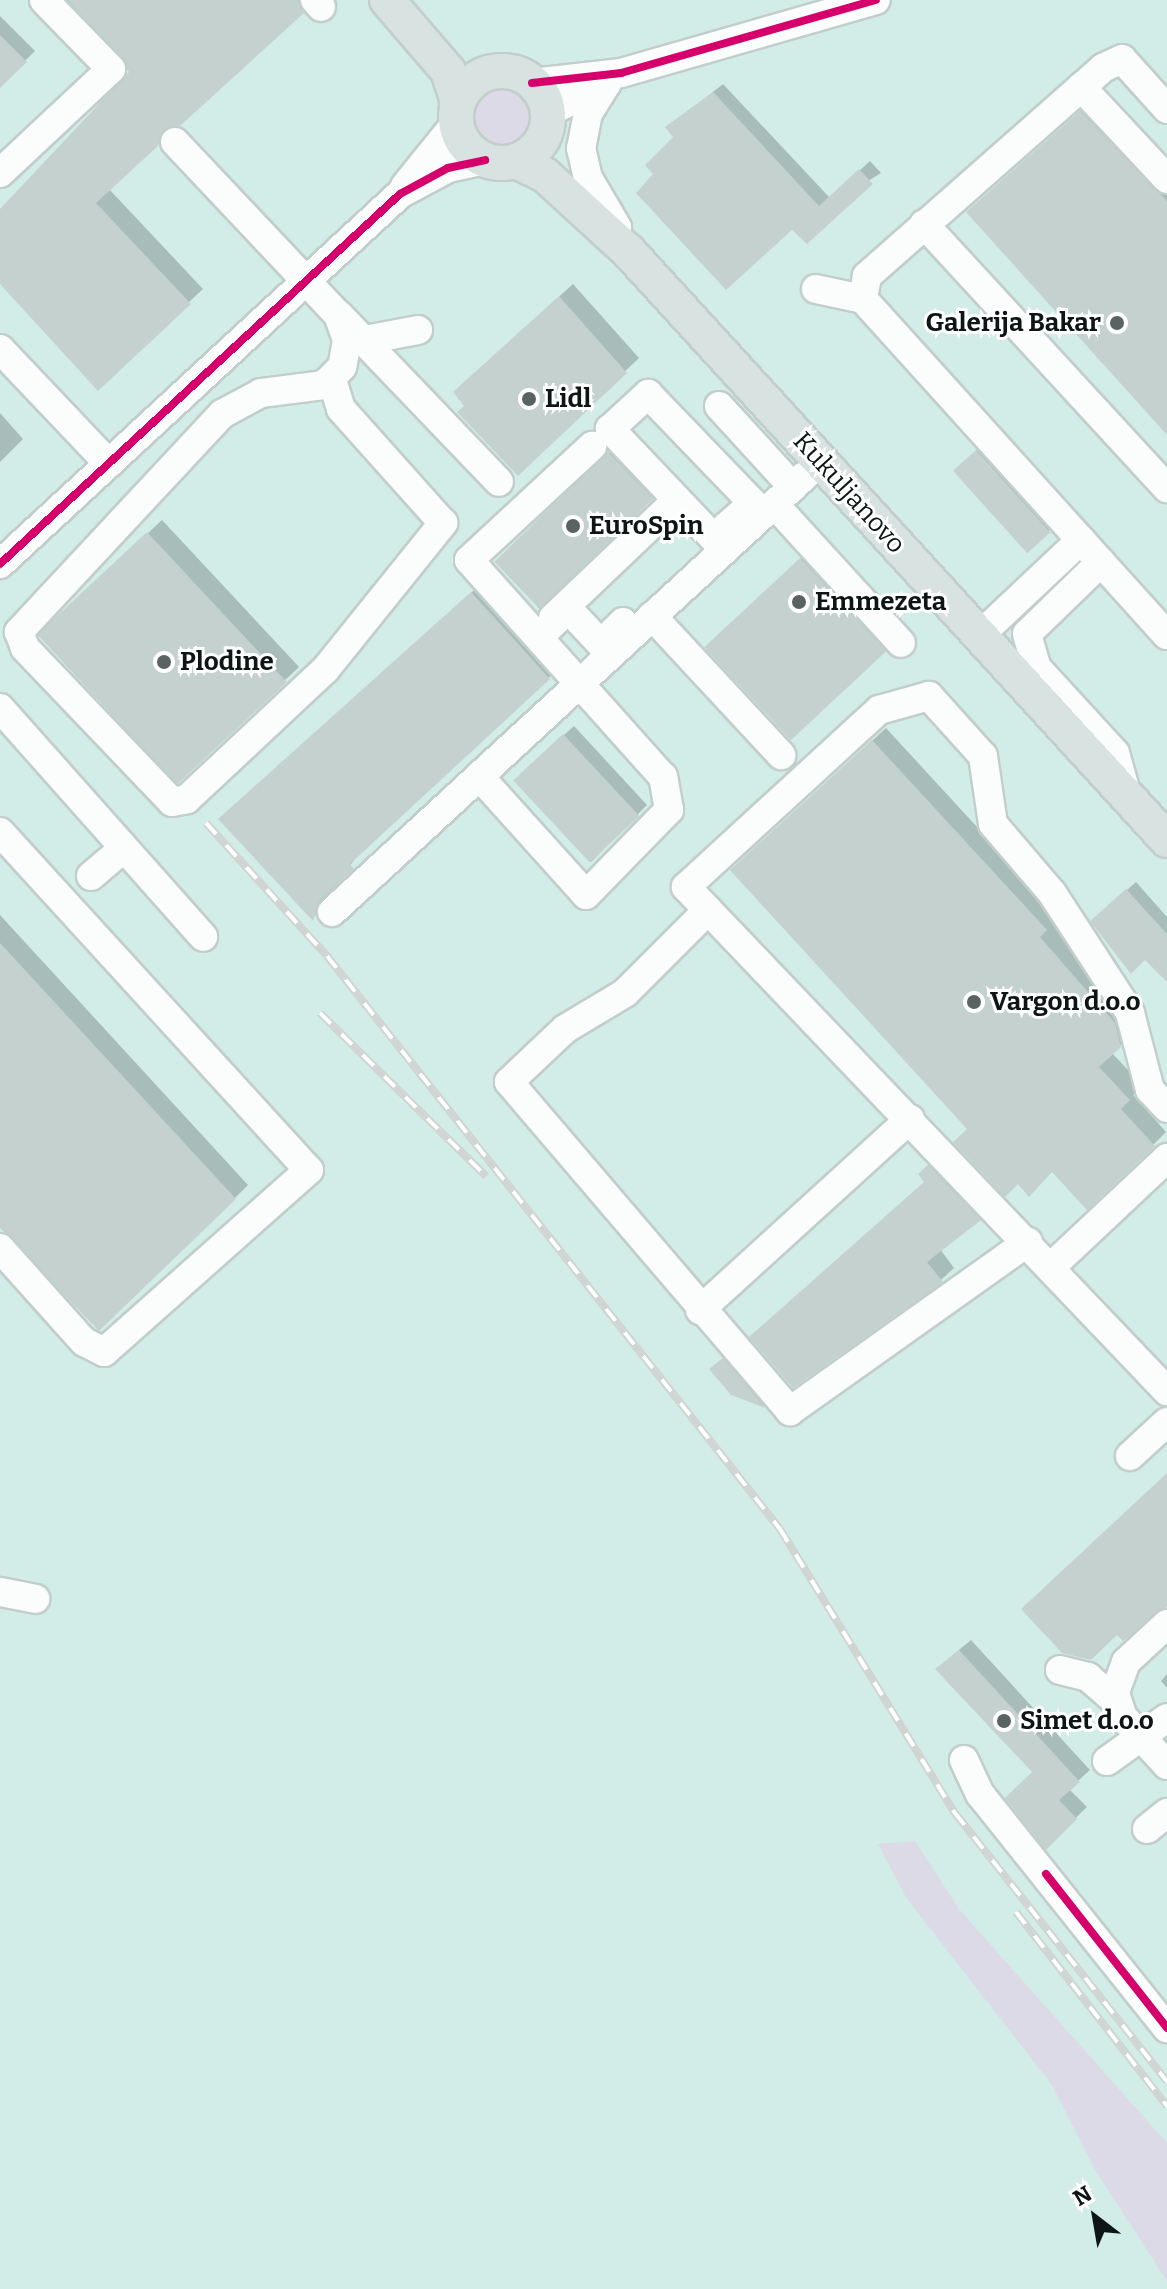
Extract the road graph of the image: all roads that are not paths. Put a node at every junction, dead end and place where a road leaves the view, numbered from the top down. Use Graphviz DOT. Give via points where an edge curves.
graph roads {
  1 [pos="44,0"];
  2 [pos="387,0"];
  3 [pos="408,0"];
  4 [pos="876,0"];
  5 [pos="488,73"];
  6 [pos="614,78"];
  7 [pos="1081,87"];
  8 [pos="1167,109"];
  9 [pos="541,111"];
  10 [pos="457,112"];
  11 [pos="175,142"];
  12 [pos="500,161"];
  13 [pos="0,173"];
  14 [pos="1167,179"];
  15 [pos="400,194"];
  16 [pos="924,224"];
  17 [pos="623,239"];
  18 [pos="304,280"];
  19 [pos="816,289"];
  20 [pos="863,299"];
  21 [pos="338,315"];
  22 [pos="418,330"];
  23 [pos="365,340"];
  24 [pos="5,364"];
  25 [pos="332,380"];
  26 [pos="719,406"];
  27 [pos="592,446"];
  28 [pos="821,461"];
  29 [pos="109,464"];
  30 [pos="499,482"];
  31 [pos="1167,488"];
  32 [pos="784,496"];
  33 [pos="677,500"];
  34 [pos="719,544"];
  35 [pos="1088,547"];
  36 [pos="0,564"];
  37 [pos="652,616"];
  38 [pos="538,634"];
  39 [pos="1167,635"];
  40 [pos="981,638"];
  41 [pos="901,643"];
  42 [pos="581,681"];
  43 [pos="0,708"];
  44 [pos="781,755"];
  45 [pos="479,776"];
  46 [pos="1128,797"];
  47 [pos="0,832"];
  48 [pos="1167,840"];
  49 [pos="124,848"];
  50 [pos="91,876"];
  51 [pos="708,910"];
  52 [pos="332,912"];
  53 [pos="203,937"];
  54 [pos="1167,1108"];
  55 [pos="910,1119"];
  56 [pos="1167,1158"];
  57 [pos="1028,1242"];
  58 [pos="0,1248"];
  59 [pos="1052,1266"];
  60 [pos="700,1310"];
  61 [pos="1167,1391"];
  62 [pos="1167,1422"];
  63 [pos="1130,1456"];
  64 [pos="0,1592"];
  65 [pos="35,1599"];
  66 [pos="1167,1624"];
  67 [pos="1060,1670"];
  68 [pos="1116,1701"];
  69 [pos="1167,1718"];
  70 [pos="1142,1738"];
  71 [pos="964,1760"];
  72 [pos="1107,1761"];
  73 [pos="1167,1765"];
  74 [pos="1167,2028"];
  1 -- 13 [label="street" via="111,69"];
  2 -- 10 [label="main road, Kukuljanovo" via="448,71"];
  3 -- 5 [label="main road"];
  4 -- 6 [label="street"];
  5 -- 9 [label="main road"];
  5 -- 10 [label="main road"];
  6 -- 9 [label="street"];
  6 -- 17 [label="street" via="588,113 581,148 588,178"];
  7 -- 8 [label="street" via="1122,59"];
  7 -- 14 [label="street"];
  7 -- 16 [label="street"];
  9 -- 12 [label="main road"];
  9 -- 17 [label="main road, Kukuljanovo"];
  10 -- 12 [label="main road, Kukuljanovo" via="461,140"];
  10 -- 15 [label="street"];
  11 -- 18 [label="street"];
  12 -- 15 [label="street" via="448,168"];
  12 -- 17 [label="main road, Kukuljanovo" via="545,175"];
  15 -- 18 [label="street"];
  16 -- 20 [label="street" via="867,276"];
  16 -- 31 [label="street"];
  17 -- 28 [label="main road, Kukuljanovo"];
  18 -- 21 [label="street"];
  18 -- 29 [label="street"];
  19 -- 20 [label="street"];
  20 -- 35 [label="street"];
  21 -- 23 [label="street"];
  21 -- 25 [label="street" via="346,350"];
  22 -- 23 [label="street"];
  23 -- 30 [label="street"];
  24 -- 29 [label="street"];
  25 -- 25 [label="street" via="341,409 443,523 325,670 187,799 172,802 25,648 19,632 222,414 261,393 310,390"];
  26 -- 32 [label="street"];
  27 -- 38 [label="street" via="469,560"];
  28 -- 32 [label="street"];
  28 -- 40 [label="main road, Kukuljanovo"];
  29 -- 36 [label="street"];
  32 -- 34 [label="street"];
  32 -- 41 [label="street"];
  33 -- 34 [label="street"];
  33 -- 34 [label="street" via="610,429 648,394 753,503"];
  33 -- 38 [label="street"];
  34 -- 37 [label="street"];
  34 -- 38 [label="street" via="601,644 568,609"];
  35 -- 39 [label="street"];
  35 -- 40 [label="street"];
  35 -- 46 [label="street" via="1027,634 1037,668 1115,753"];
  37 -- 42 [label="street"];
  37 -- 44 [label="street"];
  38 -- 42 [label="street"];
  40 -- 46 [label="main road, Kukuljanovo"];
  42 -- 45 [label="street"];
  42 -- 45 [label="street" via="663,777 671,797 662,823 586,895"];
  43 -- 49 [label="street"];
  45 -- 52 [label="street"];
  46 -- 48 [label="main road, Kukuljanovo"];
  47 -- 58 [label="street" via="309,1170 104,1352 84,1342"];
  49 -- 50 [label="street"];
  49 -- 53 [label="street"];
  51 -- 54 [label="street" via="686,887 879,710 929,696 983,756 993,824 1052,893 1117,990 1142,1043 1150,1090"];
  51 -- 55 [label="street"];
  51 -- 60 [label="street" via="625,993 565,1029 509,1082"];
  55 -- 57 [label="street"];
  55 -- 60 [label="street"];
  56 -- 59 [label="street"];
  57 -- 59 [label="street"];
  57 -- 60 [label="street" via="790,1411"];
  59 -- 61 [label="street"];
  62 -- 63 [label="street"];
  64 -- 65 [label="street"];
  66 -- 68 [label="street" via="1119,1672"];
  67 -- 68 [label="street" via="1088,1677"];
  68 -- 70 [label="street"];
  69 -- 70 [label="street"];
  70 -- 72 [label="street"];
  70 -- 73 [label="street"];
  71 -- 74 [label="street" via="980,1794"];
}
